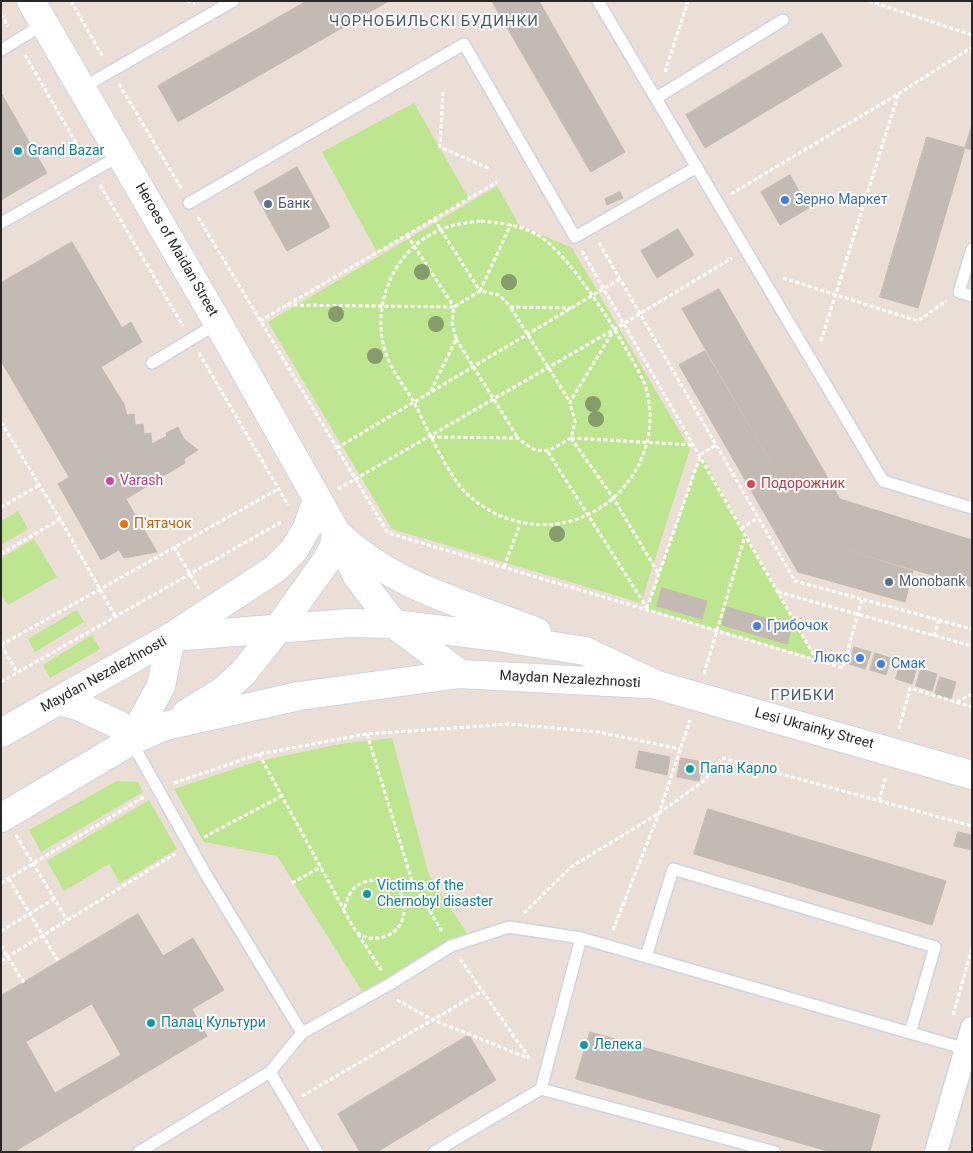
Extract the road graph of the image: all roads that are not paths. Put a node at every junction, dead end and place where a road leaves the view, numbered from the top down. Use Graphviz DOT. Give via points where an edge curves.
graph roads {
  1 [pos="233,1"];
  2 [pos="598,1"];
  3 [pos="218,5"];
  4 [pos="38,12"];
  5 [pos="783,20"];
  6 [pos="1,50"];
  7 [pos="82,88"];
  8 [pos="656,98"];
  9 [pos="121,155"];
  10 [pos="697,167"];
  11 [pos="189,203"];
  12 [pos="1,224"];
  13 [pos="972,249"];
  14 [pos="972,296"];
  15 [pos="218,323"];
  16 [pos="152,363"];
  17 [pos="317,500"];
  18 [pos="972,508"];
  19 [pos="336,532"];
  20 [pos="394,624"];
  21 [pos="278,630"];
  22 [pos="171,637"];
  23 [pos="585,651"];
  24 [pos="460,674"];
  25 [pos="657,685"];
  26 [pos="58,701"];
  27 [pos="165,726"];
  28 [pos="1,733"];
  29 [pos="131,741"];
  30 [pos="972,775"];
  31 [pos="1,818"];
  32 [pos="581,938"];
  33 [pos="646,957"];
  34 [pos="962,1024"];
  35 [pos="302,1033"];
  36 [pos="910,1033"];
  37 [pos="966,1049"];
  38 [pos="270,1072"];
  39 [pos="541,1089"];
  40 [pos="139,1152"];
  41 [pos="317,1152"];
  42 [pos="434,1152"];
  43 [pos="775,1152"];
  44 [pos="936,1152"];
  1 -- 3 [label="lane"];
  2 -- 8 [label="lane"];
  3 -- 7 [label="lane"];
  4 -- 6 [label="lane" via="17,40"];
  4 -- 7 [label="main road, Heroes of Maidan Street"];
  5 -- 8 [label="lane"];
  7 -- 9 [label="main road, Heroes of Maidan Street"];
  8 -- 10 [label="lane"];
  9 -- 12 [label="lane"];
  9 -- 15 [label="main road, Heroes of Maidan Street"];
  10 -- 11 [label="lane" via="575,237 464,44"];
  10 -- 18 [label="lane" via="883,481"];
  13 -- 14 [label="lane" via="959,292"];
  15 -- 16 [label="lane"];
  15 -- 17 [label="main road, Heroes of Maidan Street"];
  17 -- 19 [label="main road, Heroes of Maidan Street"];
  17 -- 22 [label="main road" via="307,528 294,550 275,569"];
  19 -- 20 [label="main road" via="357,576"];
  19 -- 21 [label="main road" via="327,560"];
  19 -- 23 [label="main road" via="353,548 399,579"];
  20 -- 21 [label="main road, Maydan Nezalezhnosti"];
  20 -- 23 [label="main road, Maydan Nezalezhnosti"];
  20 -- 24 [label="main road"];
  21 -- 22 [label="main road, Maydan Nezalezhnosti"];
  21 -- 27 [label="main road" via="224,691"];
  22 -- 26 [label="main road, Maydan Nezalezhnosti"];
  22 -- 29 [label="main road" via="161,686"];
  23 -- 25 [label="main road, Maydan Nezalezhnosti"];
  24 -- 25 [label="main road, Maydan Nezalezhnosti"];
  24 -- 27 [label="main road, Maydan Nezalezhnosti" via="299,696"];
  25 -- 30 [label="main road, Lesi Ukrainky Street"];
  26 -- 28 [label="main road, Maydan Nezalezhnosti"];
  26 -- 29 [label="main road" via="78,706 119,725"];
  27 -- 29 [label="main road, Maydan Nezalezhnosti"];
  29 -- 31 [label="main road, Maydan Nezalezhnosti"];
  29 -- 35 [label="lane"];
  32 -- 33 [label="lane"];
  32 -- 35 [label="lane" via="509,927 451,946"];
  32 -- 39 [label="lane"];
  33 -- 36 [label="lane"];
  33 -- 36 [label="lane" via="672,869 936,947"];
  34 -- 37 [label="street"];
  35 -- 38 [label="lane"];
  36 -- 37 [label="lane"];
  37 -- 44 [label="street"];
  38 -- 40 [label="lane"];
  38 -- 41 [label="lane"];
  39 -- 42 [label="lane"];
  39 -- 43 [label="lane"];
}
